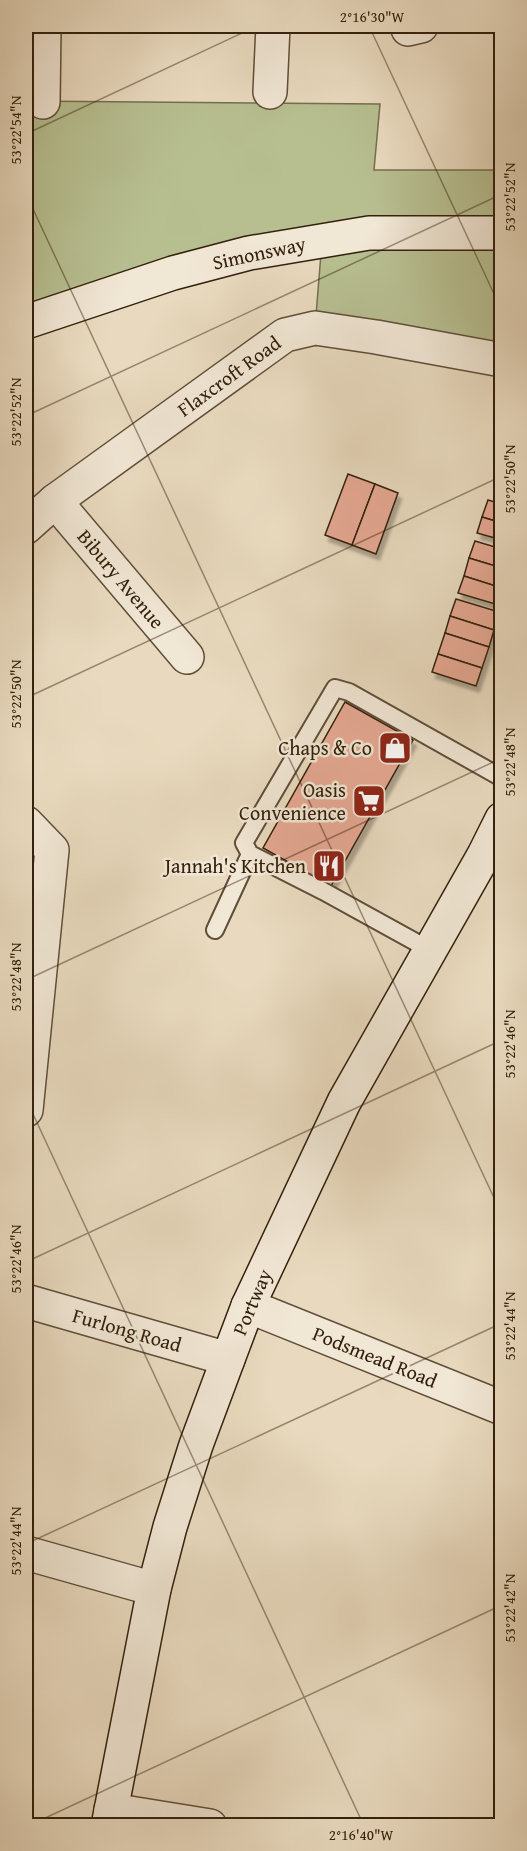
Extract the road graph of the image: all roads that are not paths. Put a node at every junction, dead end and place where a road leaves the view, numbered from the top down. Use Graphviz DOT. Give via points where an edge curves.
graph roads {
  1 [pos="44,26"];
  2 [pos="273,26"];
  3 [pos="270,92"];
  4 [pos="43,102"];
  5 [pos="501,233"];
  6 [pos="26,322"];
  7 [pos="501,360"];
  8 [pos="55,501"];
  9 [pos="26,527"];
  10 [pos="187,657"];
  11 [pos="501,778"];
  12 [pos="501,819"];
  13 [pos="26,823"];
  14 [pos="250,854"];
  15 [pos="493,857"];
  16 [pos="216,930"];
  17 [pos="430,950"];
  18 [pos="26,1110"];
  19 [pos="26,1301"];
  20 [pos="249,1306"];
  21 [pos="228,1359"];
  22 [pos="501,1408"];
  23 [pos="26,1553"];
  24 [pos="154,1589"];
  25 [pos="109,1818"];
  26 [pos="210,1826"];
  1 -- 4 [label="street"];
  2 -- 3 [label="street"];
  5 -- 6 [label="street, Simonsway" via="369,233 249,253 173,273"];
  7 -- 8 [label="street, Flaxcroft Road" via="315,328 285,335"];
  8 -- 9 [label="street, Flaxcroft Road"];
  8 -- 10 [label="street, Bibury Avenue"];
  11 -- 14 [label="lane" via="350,692 335,688 244,843"];
  12 -- 15 [label="street, Portway"];
  13 -- 18 [label="street" via="52,850"];
  14 -- 16 [label="lane"];
  14 -- 17 [label="lane"];
  15 -- 17 [label="street, Portway"];
  17 -- 20 [label="street, Portway" via="344,1102"];
  19 -- 21 [label="street, Furlong Road"];
  20 -- 21 [label="street, Portway"];
  20 -- 22 [label="street, Podsmead Road"];
  21 -- 24 [label="street, Portway" via="170,1527"];
  23 -- 24 [label="street"];
  24 -- 25 [label="street, Portway"];
  25 -- 26 [label="street"];
}
